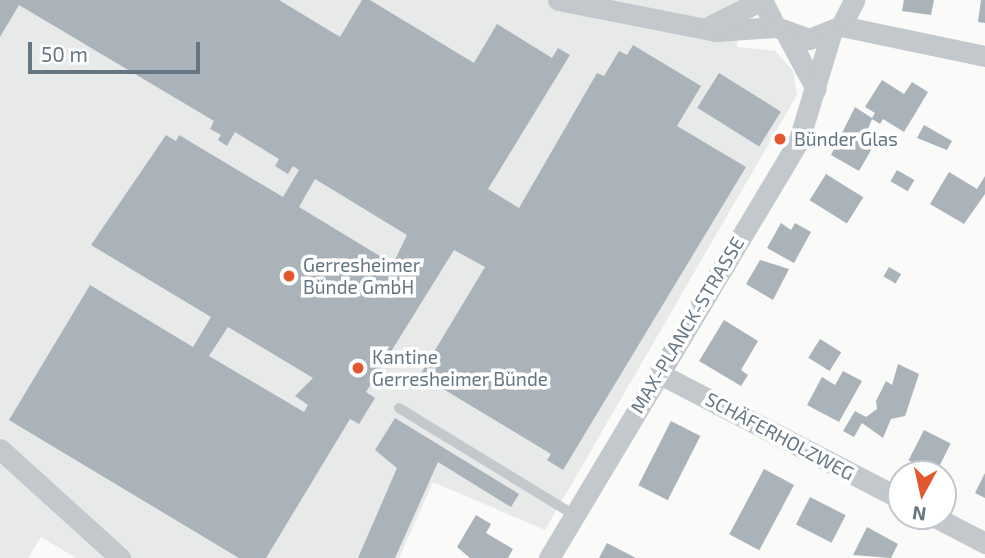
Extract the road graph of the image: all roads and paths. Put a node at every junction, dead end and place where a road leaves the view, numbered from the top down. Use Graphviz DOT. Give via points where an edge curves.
graph roads {
  1 [pos="558,0"];
  2 [pos="762,0"];
  3 [pos="854,2"];
  4 [pos="696,29"];
  5 [pos="836,30"];
  6 [pos="782,31"];
  7 [pos="893,39"];
  8 [pos="985,56"];
  9 [pos="816,89"];
  10 [pos="658,373"];
  11 [pos="399,408"];
  12 [pos="0,449"];
  13 [pos="887,492"];
  14 [pos="574,515"];
  15 [pos="957,528"];
  16 [pos="985,543"];
  17 [pos="120,558"];
  18 [pos="549,558"];
  1 -- 4 [label="street"];
  2 -- 4 [label="street" via="721,24"];
  2 -- 6 [label="street"];
  3 -- 5 [label="street, MAX-PLANCK-STRASSE"];
  3 -- 7 [label="street"];
  4 -- 6 [label="street"];
  5 -- 6 [label="street" via="809,39"];
  5 -- 7 [label="street"];
  5 -- 9 [label="street, MAX-PLANCK-STRASSE"];
  6 -- 9 [label="street"];
  7 -- 8 [label="street"];
  9 -- 10 [label="street, MAX-PLANCK-STRASSE" via="799,140"];
  10 -- 13 [label="street, SCHÄFERHOLZWEG"];
  10 -- 14 [label="street, MAX-PLANCK-STRASSE"];
  11 -- 14 [label="lane"];
  12 -- 17 [label="street"];
  14 -- 18 [label="street, MAX-PLANCK-STRASSE"];
  15 -- 16 [label="street"];
}
